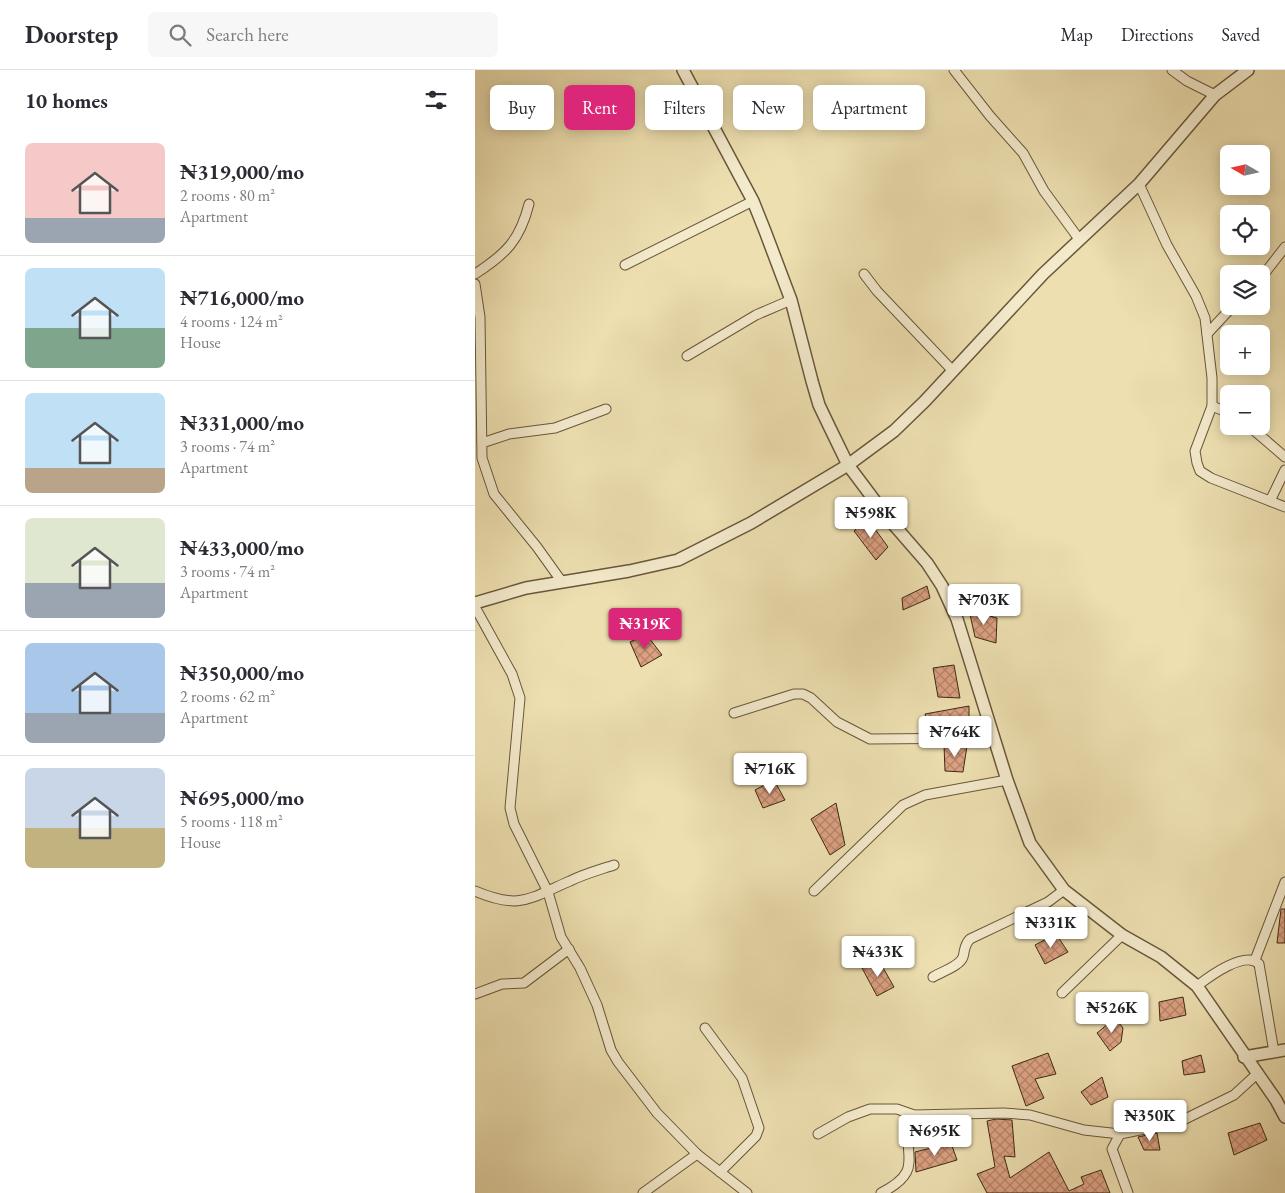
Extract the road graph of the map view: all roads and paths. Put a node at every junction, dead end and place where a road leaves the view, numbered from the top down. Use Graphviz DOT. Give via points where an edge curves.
graph roads {
  1 [pos="683,70"];
  2 [pos="954,70"];
  3 [pos="1172,70"];
  4 [pos="1248,70"];
  5 [pos="1215,95"];
  6 [pos="1139,184"];
  7 [pos="753,201"];
  8 [pos="529,204"];
  9 [pos="1079,239"];
  10 [pos="1285,247"];
  11 [pos="625,265"];
  12 [pos="1270,266"];
  13 [pos="475,274"];
  14 [pos="864,274"];
  15 [pos="475,284"];
  16 [pos="791,300"];
  17 [pos="1225,315"];
  18 [pos="1207,334"];
  19 [pos="687,356"];
  20 [pos="952,370"];
  21 [pos="1212,406"];
  22 [pos="606,409"];
  23 [pos="1220,409"];
  24 [pos="1259,435"];
  25 [pos="482,444"];
  26 [pos="479,457"];
  27 [pos="1285,458"];
  28 [pos="848,465"];
  29 [pos="1285,470"];
  30 [pos="1270,500"];
  31 [pos="1285,507"];
  32 [pos="562,582"];
  33 [pos="475,605"];
  34 [pos="734,713"];
  35 [pos="994,738"];
  36 [pos="1007,780"];
  37 [pos="614,865"];
  38 [pos="1285,882"];
  39 [pos="1064,890"];
  40 [pos="475,891"];
  41 [pos="814,891"];
  42 [pos="548,892"];
  43 [pos="1122,934"];
  44 [pos="569,949"];
  45 [pos="1255,960"];
  46 [pos="933,977"];
  47 [pos="1197,986"];
  48 [pos="1062,993"];
  49 [pos="475,994"];
  50 [pos="705,1028"];
  51 [pos="1279,1051"];
  52 [pos="1244,1057"];
  53 [pos="1258,1073"];
  54 [pos="914,1115"];
  55 [pos="1285,1117"];
  56 [pos="818,1134"];
  57 [pos="1120,1134"];
  58 [pos="697,1154"];
  59 [pos="721,1172"];
  60 [pos="643,1193"];
  61 [pos="747,1193"];
  62 [pos="881,1193"];
  63 [pos="1128,1193"];
  1 -- 7 [label="street"];
  2 -- 9 [label="street" via="1023,153 1044,191"];
  3 -- 5 [label="street"];
  4 -- 5 [label="street"];
  5 -- 6 [label="street"];
  6 -- 9 [label="street"];
  6 -- 18 [label="street" via="1196,296 1205,318"];
  7 -- 11 [label="street"];
  7 -- 16 [label="street"];
  8 -- 13 [label="street" via="521,232 500,256"];
  9 -- 20 [label="street"];
  10 -- 12 [label="street"];
  14 -- 20 [label="street"];
  15 -- 25 [label="street" via="480,317"];
  16 -- 19 [label="street" via="756,315"];
  16 -- 28 [label="street" via="819,405"];
  17 -- 18 [label="street"];
  18 -- 21 [label="street"];
  20 -- 28 [label="street" via="894,431"];
  21 -- 23 [label="street"];
  21 -- 30 [label="street" via="1195,451 1200,471"];
  22 -- 25 [label="street" via="555,428 509,434"];
  24 -- 27 [label="street"];
  25 -- 26 [label="street"];
  26 -- 32 [label="street" via="493,494"];
  28 -- 32 [label="street" via="751,523 678,560 629,572"];
  28 -- 35 [label="street" via="942,586 957,619"];
  29 -- 30 [label="street"];
  30 -- 31 [label="street"];
  32 -- 33 [label="street" via="526,588"];
  33 -- 42 [label="street" via="512,674 520,698 511,808 514,824"];
  34 -- 35 [label="street" via="803,694 837,722 870,739"];
  35 -- 36 [label="street"];
  36 -- 39 [label="street" via="1030,842"];
  36 -- 41 [label="street" via="925,796 903,804"];
  37 -- 42 [label="street"];
  38 -- 45 [label="street"];
  39 -- 43 [label="street"];
  39 -- 46 [label="street" via="1047,902 970,939 965,944 963,958"];
  40 -- 42 [label="street" via="499,901 517,901"];
  42 -- 44 [label="street" via="561,937"];
  43 -- 47 [label="street" via="1161,957"];
  43 -- 48 [label="street"];
  44 -- 49 [label="street" via="524,983 502,984"];
  44 -- 58 [label="street" via="597,1006 617,1062 657,1113"];
  45 -- 47 [label="street" via="1216,971"];
  45 -- 51 [label="street" via="1259,964"];
  47 -- 52 [label="street"];
  50 -- 59 [label="street" via="742,1078 759,1128 756,1136"];
  51 -- 52 [label="street"];
  52 -- 53 [label="street"];
  53 -- 55 [label="street"];
  53 -- 57 [label="street" via="1234,1096 1179,1122"];
  54 -- 56 [label="street" via="897,1109 870,1109"];
  54 -- 57 [label="street" via="1029,1115 1084,1130"];
  54 -- 62 [label="street" via="909,1125 906,1177"];
  57 -- 63 [label="street" via="1112,1150"];
  58 -- 59 [label="street"];
  58 -- 60 [label="street"];
  59 -- 61 [label="street"];
}
